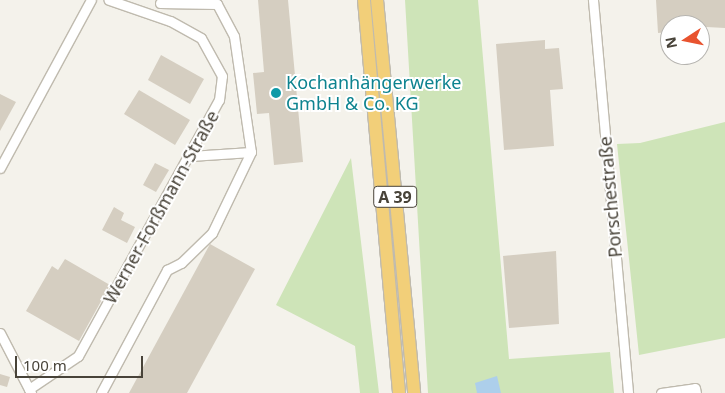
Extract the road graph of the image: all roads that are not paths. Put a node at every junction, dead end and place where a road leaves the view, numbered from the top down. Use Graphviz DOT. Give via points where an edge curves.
graph roads {
  1 [pos="91,0"];
  2 [pos="109,0"];
  3 [pos="364,0"];
  4 [pos="377,0"];
  5 [pos="593,0"];
  6 [pos="160,1"];
  7 [pos="159,17"];
  8 [pos="251,152"];
  9 [pos="190,156"];
  10 [pos="0,168"];
  11 [pos="0,333"];
  12 [pos="30,391"];
  13 [pos="101,393"];
  14 [pos="400,393"];
  15 [pos="414,393"];
  16 [pos="628,393"];
  17 [pos="661,393"];
  18 [pos="696,393"];
  1 -- 10 [label="street"];
  2 -- 7 [label="street, Werner-Forßmann-Straße"];
  3 -- 14 [label="highway, A 39"];
  4 -- 15 [label="highway, A 39"];
  5 -- 16 [label="street, Porschestraße"];
  6 -- 7 [label="street"];
  6 -- 8 [label="street" via="217,4 234,36"];
  7 -- 9 [label="street, Werner-Forßmann-Straße" via="201,38 222,76 219,100"];
  8 -- 9 [label="street"];
  8 -- 13 [label="street" via="212,234 181,263 167,270"];
  9 -- 12 [label="street, Werner-Forßmann-Straße" via="78,356"];
  11 -- 12 [label="street"];
  17 -- 18 [label="street" via="695,388"];
}
